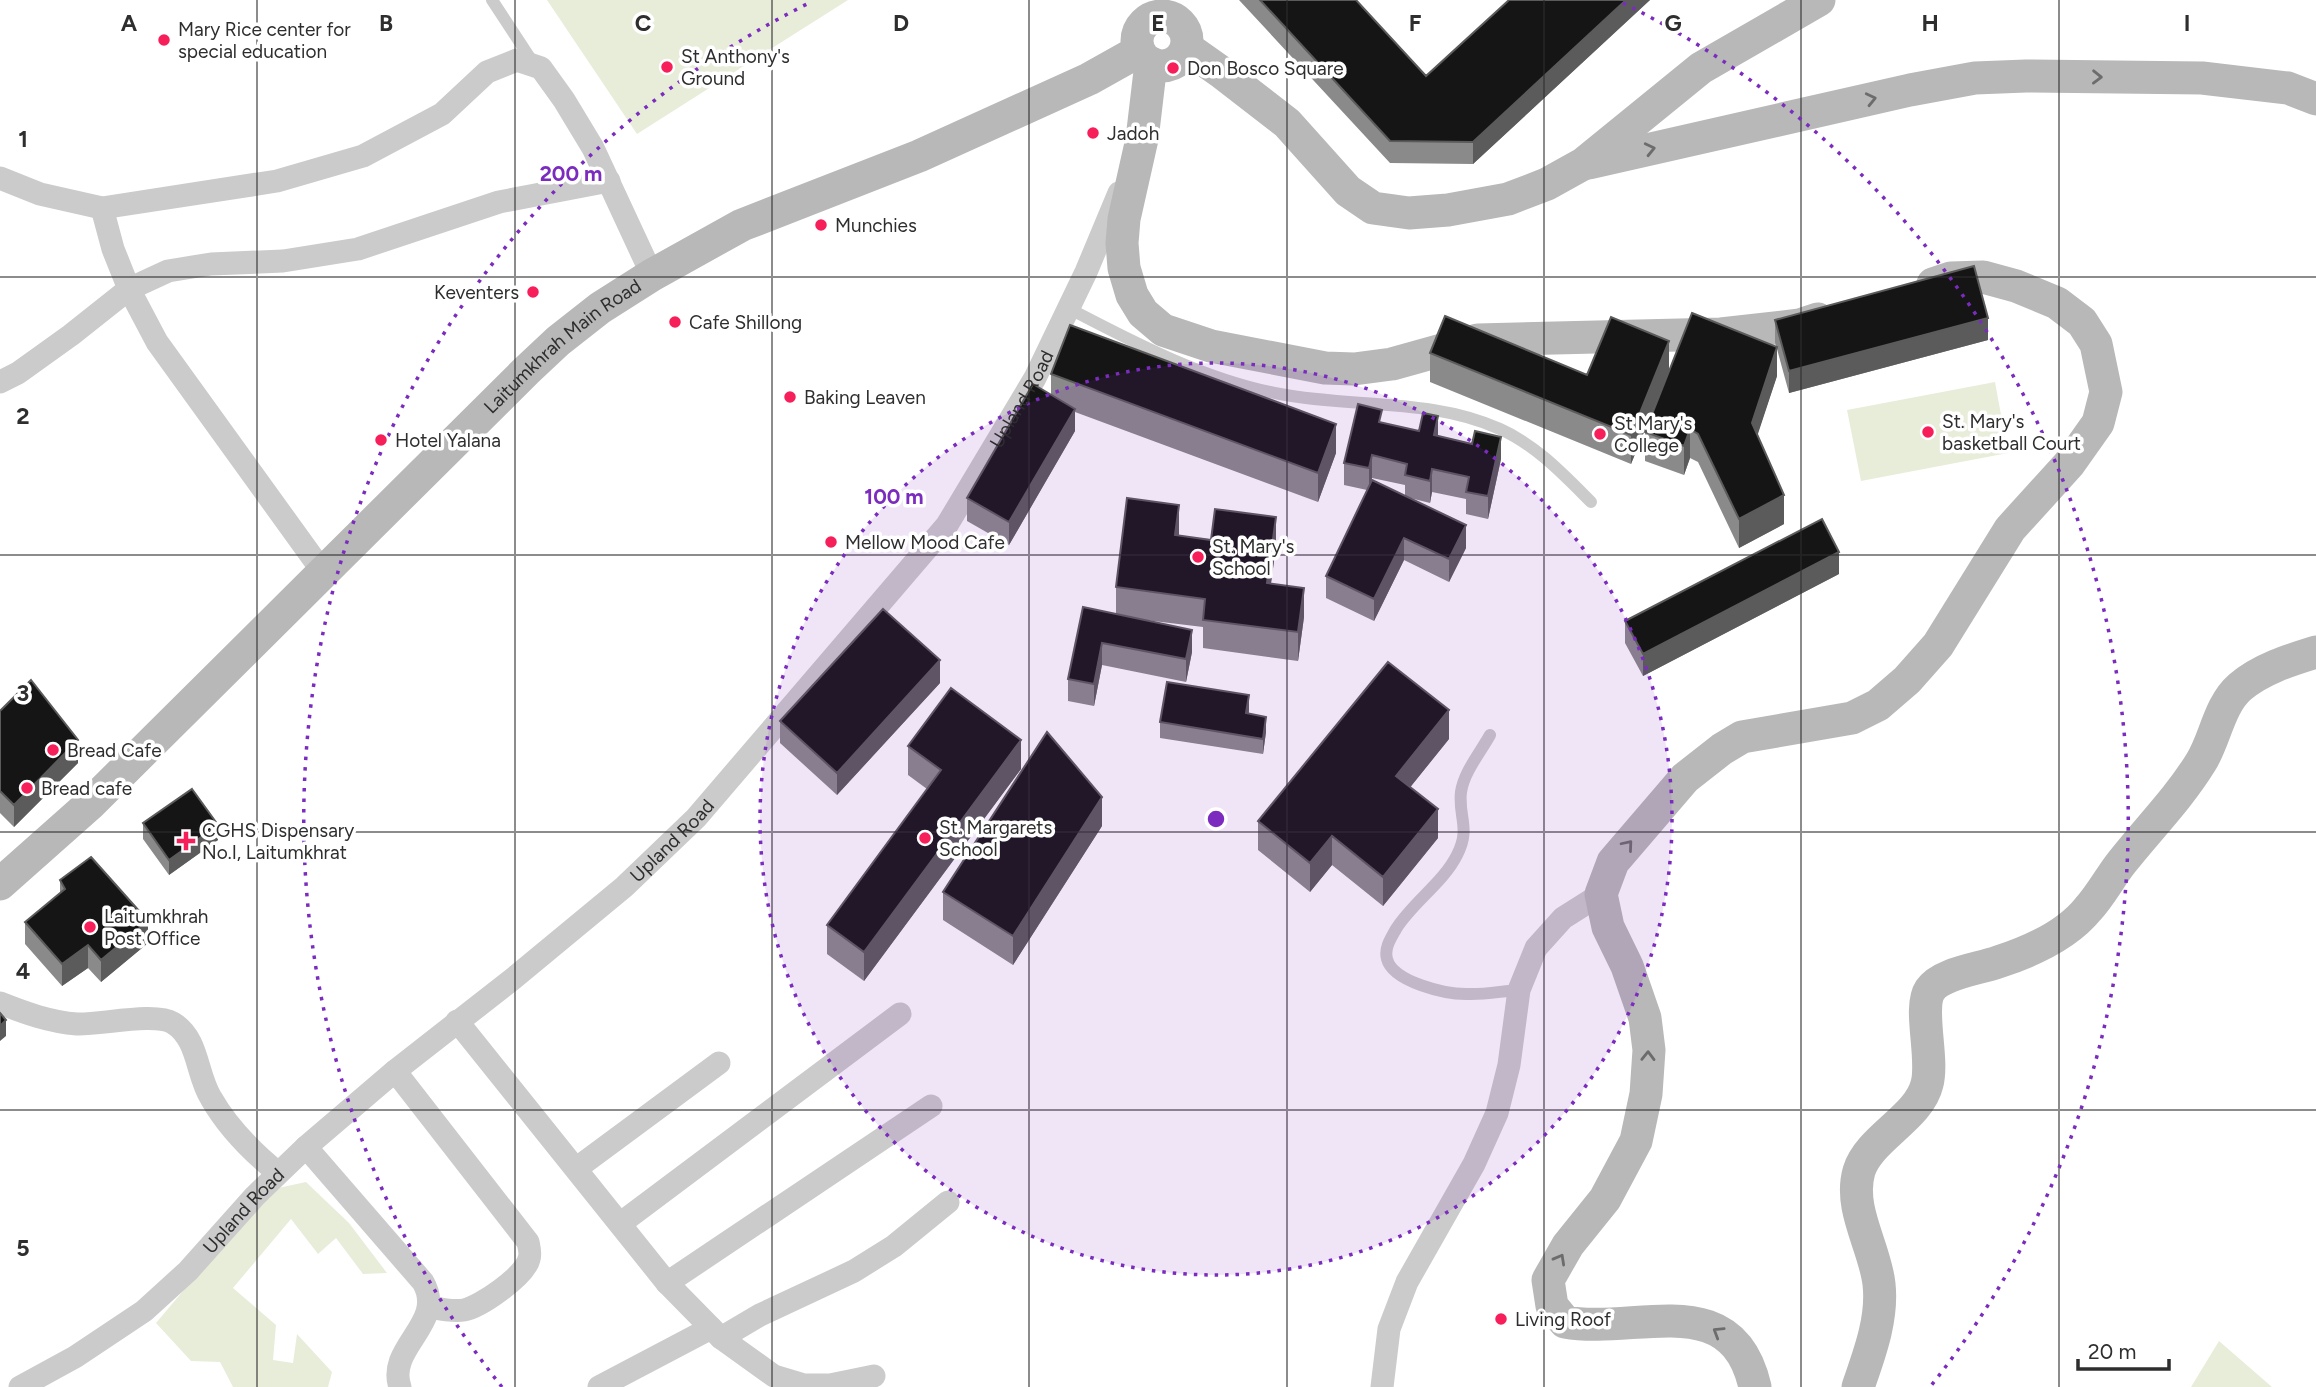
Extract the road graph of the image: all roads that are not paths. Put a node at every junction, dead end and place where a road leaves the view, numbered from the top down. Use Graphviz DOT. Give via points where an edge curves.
graph roads {
  1 [pos="492,0"];
  2 [pos="1819,0"];
  3 [pos="1178,9"];
  4 [pos="1186,48"];
  5 [pos="1145,57"];
  6 [pos="536,66"];
  7 [pos="2316,99"];
  8 [pos="1142,139"];
  9 [pos="1583,164"];
  10 [pos="0,178"];
  11 [pos="609,181"];
  12 [pos="102,208"];
  13 [pos="652,275"];
  14 [pos="129,289"];
  15 [pos="1909,292"];
  16 [pos="1068,308"];
  17 [pos="1849,310"];
  18 [pos="0,382"];
  19 [pos="1591,502"];
  20 [pos="323,572"];
  21 [pos="2316,652"];
  22 [pos="1490,735"];
  23 [pos="0,884"];
  24 [pos="1601,894"];
  25 [pos="1519,990"];
  26 [pos="0,1003"];
  27 [pos="900,1014"];
  28 [pos="457,1021"];
  29 [pos="719,1063"];
  30 [pos="395,1071"];
  31 [pos="931,1106"];
  32 [pos="306,1147"];
  33 [pos="577,1168"];
  34 [pos="278,1173"];
  35 [pos="948,1202"];
  36 [pos="621,1223"];
  37 [pos="667,1283"];
  38 [pos="430,1307"];
  39 [pos="716,1333"];
  40 [pos="874,1376"];
  41 [pos="397,1385"];
  42 [pos="20,1387"];
  43 [pos="599,1387"];
  44 [pos="1382,1387"];
  45 [pos="1755,1387"];
  46 [pos="1857,1387"];
  1 -- 6 [label="lane"];
  2 -- 9 [label="street" via="1701,68"];
  3 -- 4 [label="street"];
  3 -- 5 [label="street" via="1148,20 1138,34"];
  4 -- 5 [label="street" via="1176,62 1159,66"];
  4 -- 9 [label="street" via="1287,123 1348,191 1373,208 1409,213 1508,199"];
  5 -- 8 [label="street"];
  5 -- 13 [label="street, Laitumkhrah Main Road" via="919,156 742,225"];
  6 -- 11 [label="street" via="564,100"];
  6 -- 12 [label="street" via="517,60 487,72 442,114 363,156 277,181"];
  9 -- 7 [label="street, one-way" via="1975,78 2202,78 2288,88"];
  8 -- 16 [label="street, Upland Road"];
  8 -- 17 [label="street" via="1122,243 1132,295 1143,313 1163,330 1211,346 1325,368 1354,369 1392,364 1478,340 1721,334 1800,325"];
  10 -- 12 [label="street" via="40,194"];
  11 -- 13 [label="street"];
  11 -- 14 [label="street" via="499,202 358,249 168,271"];
  12 -- 14 [label="street"];
  13 -- 20 [label="street, Laitumkhrah Main Road" via="558,341"];
  14 -- 18 [label="street" via="61,343"];
  14 -- 20 [label="street" via="157,342"];
  24 -- 15 [label="street, one-way" via="1613,862 1685,778 1722,749 1742,737 1852,718 1878,705 1907,680 1938,645 2010,529 2069,464 2098,423 2106,392 2096,344 2082,322 2057,303 1983,277 1951,278"];
  16 -- 19 [label="lane" via="1134,342 1227,379 1280,394 1452,413 1501,430 1545,457"];
  16 -- 28 [label="street, Upland Road" via="1035,378 939,536 696,818 624,887"];
  20 -- 23 [label="street, Laitumkhrah Main Road" via="89,805"];
  21 -- 46 [label="street" via="2285,662 2238,689 2202,762 2087,911 2033,948 1957,974 1930,990 1925,1005 1927,1086 1870,1153 1858,1176 1858,1205 1880,1298 1871,1347"];
  22 -- 25 [label="lane" via="1461,791 1464,842 1455,860 1398,926 1387,944 1387,958 1395,972 1430,989 1465,994"];
  24 -- 25 [label="street" via="1563,918 1536,948"];
  45 -- 24 [label="street, one-way" via="1737,1346 1715,1327 1678,1320 1586,1326 1565,1322 1552,1306 1548,1280 1568,1245 1605,1199 1636,1141 1646,1094 1649,1050 1645,1018 1608,927"];
  25 -- 44 [label="street" via="1497,1113 1474,1164 1406,1282 1389,1328"];
  26 -- 34 [label="street" via="44,1019 79,1024 171,1021 193,1047 209,1095 225,1121"];
  27 -- 36 [label="street"];
  28 -- 30 [label="street, Upland Road"];
  28 -- 33 [label="street"];
  29 -- 33 [label="street"];
  30 -- 32 [label="street, Upland Road"];
  30 -- 38 [label="street" via="528,1242 530,1258 524,1269 476,1306 463,1310"];
  31 -- 37 [label="street"];
  32 -- 34 [label="street, Upland Road"];
  32 -- 38 [label="street" via="423,1282 430,1294"];
  33 -- 36 [label="street"];
  34 -- 42 [label="street, Upland Road" via="188,1271 144,1311"];
  35 -- 39 [label="street" via="894,1246 854,1271"];
  36 -- 37 [label="street"];
  37 -- 39 [label="street"];
  38 -- 41 [label="street" via="399,1363"];
  39 -- 40 [label="street" via="775,1376 804,1385"];
  39 -- 43 [label="street"];
}
